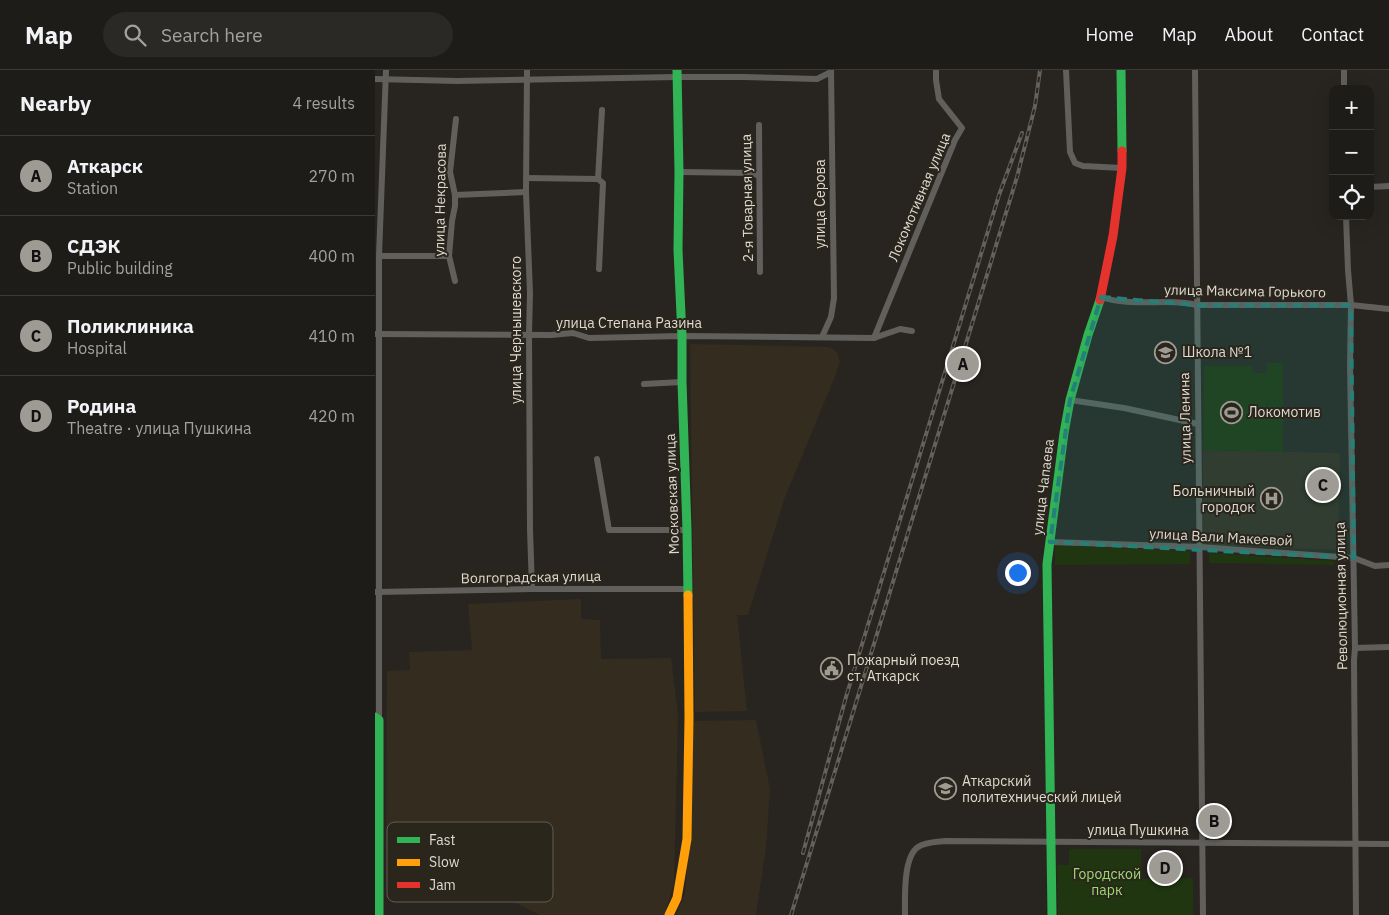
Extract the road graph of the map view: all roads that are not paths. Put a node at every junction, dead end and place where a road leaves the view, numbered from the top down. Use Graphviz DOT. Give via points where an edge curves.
graph roads {
  1 [pos="386,70"];
  2 [pos="527,70"];
  3 [pos="936,70"];
  4 [pos="1066,70"];
  5 [pos="1121,70"];
  6 [pos="1195,70"];
  7 [pos="1344,70"];
  8 [pos="831,71"];
  9 [pos="743,73"];
  10 [pos="677,74"];
  11 [pos="375,79"];
  12 [pos="385,79"];
  13 [pos="527,81"];
  14 [pos="1344,85"];
  15 [pos="602,110"];
  16 [pos="456,119"];
  17 [pos="759,125"];
  18 [pos="1121,168"];
  19 [pos="679,172"];
  20 [pos="759,176"];
  21 [pos="526,178"];
  22 [pos="598,179"];
  23 [pos="1389,186"];
  24 [pos="1374,187"];
  25 [pos="527,192"];
  26 [pos="455,195"];
  27 [pos="1346,220"];
  28 [pos="379,256"];
  29 [pos="449,256"];
  30 [pos="599,269"];
  31 [pos="760,272"];
  32 [pos="455,281"];
  33 [pos="1101,297"];
  34 [pos="1197,305"];
  35 [pos="1351,305"];
  36 [pos="1389,309"];
  37 [pos="913,331"];
  38 [pos="377,334"];
  39 [pos="529,334"];
  40 [pos="682,336"];
  41 [pos="822,337"];
  42 [pos="874,338"];
  43 [pos="682,382"];
  44 [pos="644,384"];
  45 [pos="1071,400"];
  46 [pos="1197,424"];
  47 [pos="597,459"];
  48 [pos="687,530"];
  49 [pos="376,535"];
  50 [pos="1049,542"];
  51 [pos="1200,547"];
  52 [pos="1354,558"];
  53 [pos="1389,565"];
  54 [pos="532,589"];
  55 [pos="688,589"];
  56 [pos="377,592"];
  57 [pos="1389,647"];
  58 [pos="1355,648"];
  59 [pos="377,719"];
  60 [pos="1051,842"];
  61 [pos="1202,843"];
  62 [pos="1356,844"];
  63 [pos="1389,844"];
  64 [pos="379,915"];
  65 [pos="669,915"];
  66 [pos="905,915"];
  67 [pos="1052,915"];
  68 [pos="1203,915"];
  69 [pos="1356,915"];
  1 -- 12 [label="street"];
  2 -- 13 [label="street, улица Чернышевского"];
  3 -- 42 [label="street, Локомотивная улица" via="939,99 961,128"];
  4 -- 18 [label="street" via="1070,152 1075,163"];
  5 -- 18 [label="street, улица Чапаева"];
  6 -- 34 [label="street, улица Ленина"];
  7 -- 14 [label="street"];
  8 -- 9 [label="street" via="817,79"];
  8 -- 41 [label="street, улица Серова" via="834,298 831,317"];
  9 -- 10 [label="street"];
  10 -- 13 [label="street"];
  10 -- 19 [label="street, Московская улица"];
  11 -- 12 [label="street"];
  12 -- 13 [label="street"];
  12 -- 28 [label="street"];
  13 -- 21 [label="street, улица Чернышевского"];
  15 -- 22 [label="street"];
  16 -- 26 [label="street, улица Некрасова" via="450,172"];
  17 -- 20 [label="street, 2-я Товарная улица"];
  18 -- 33 [label="street, улица Чапаева" via="1113,236"];
  19 -- 20 [label="street" via="753,173"];
  19 -- 40 [label="street, Московская улица"];
  20 -- 31 [label="street, 2-я Товарная улица"];
  21 -- 22 [label="street"];
  21 -- 25 [label="street, улица Чернышевского"];
  22 -- 30 [label="street" via="603,183"];
  23 -- 24 [label="street"];
  25 -- 26 [label="street"];
  25 -- 39 [label="street, улица Чернышевского" via="531,292"];
  26 -- 29 [label="street, улица Некрасова"];
  27 -- 35 [label="street, Революционная улица"];
  28 -- 29 [label="street"];
  28 -- 38 [label="street"];
  29 -- 32 [label="street, улица Некрасова"];
  33 -- 34 [label="street, улица Максима Горького"];
  33 -- 45 [label="street, улица Чапаева"];
  34 -- 35 [label="street, улица Максима Горького"];
  34 -- 46 [label="street, улица Ленина"];
  35 -- 36 [label="street, улица Максима Горького"];
  35 -- 52 [label="street, Революционная улица"];
  37 -- 42 [label="street, улица Степана Разина" via="900,330"];
  38 -- 39 [label="street, улица Степана Разина"];
  38 -- 49 [label="street"];
  39 -- 40 [label="street, улица Степана Разина" via="573,333 589,338"];
  39 -- 54 [label="street, улица Чернышевского"];
  40 -- 41 [label="street, улица Степана Разина"];
  40 -- 43 [label="street, Московская улица"];
  41 -- 42 [label="street, улица Степана Разина"];
  43 -- 44 [label="street"];
  43 -- 48 [label="street, Московская улица"];
  45 -- 46 [label="street"];
  45 -- 50 [label="street, улица Чапаева"];
  46 -- 51 [label="street, улица Ленина"];
  47 -- 48 [label="street" via="609,530"];
  48 -- 55 [label="street, Московская улица"];
  49 -- 56 [label="street"];
  50 -- 51 [label="street, улица Вали Макеевой"];
  50 -- 60 [label="street, улица Чапаева"];
  51 -- 52 [label="street, улица Вали Макеевой"];
  51 -- 61 [label="street, улица Ленина"];
  52 -- 53 [label="street, улица Вали Макеевой" via="1375,566"];
  52 -- 58 [label="street, Революционная улица"];
  54 -- 55 [label="street, Волгоградская улица"];
  54 -- 56 [label="street, Волгоградская улица"];
  55 -- 65 [label="street, Московская улица" via="687,839 677,898"];
  56 -- 59 [label="street"];
  57 -- 58 [label="street"];
  58 -- 62 [label="street, Революционная улица"];
  59 -- 64 [label="street"];
  60 -- 61 [label="street, улица Пушкина"];
  60 -- 66 [label="street, улица Пушкина" via="945,841 918,847 908,860"];
  60 -- 67 [label="street, улица Чапаева"];
  61 -- 62 [label="street, улица Пушкина"];
  61 -- 68 [label="street, улица Ленина"];
  62 -- 63 [label="street, улица Пушкина"];
  62 -- 69 [label="street, Революционная улица"];
}
